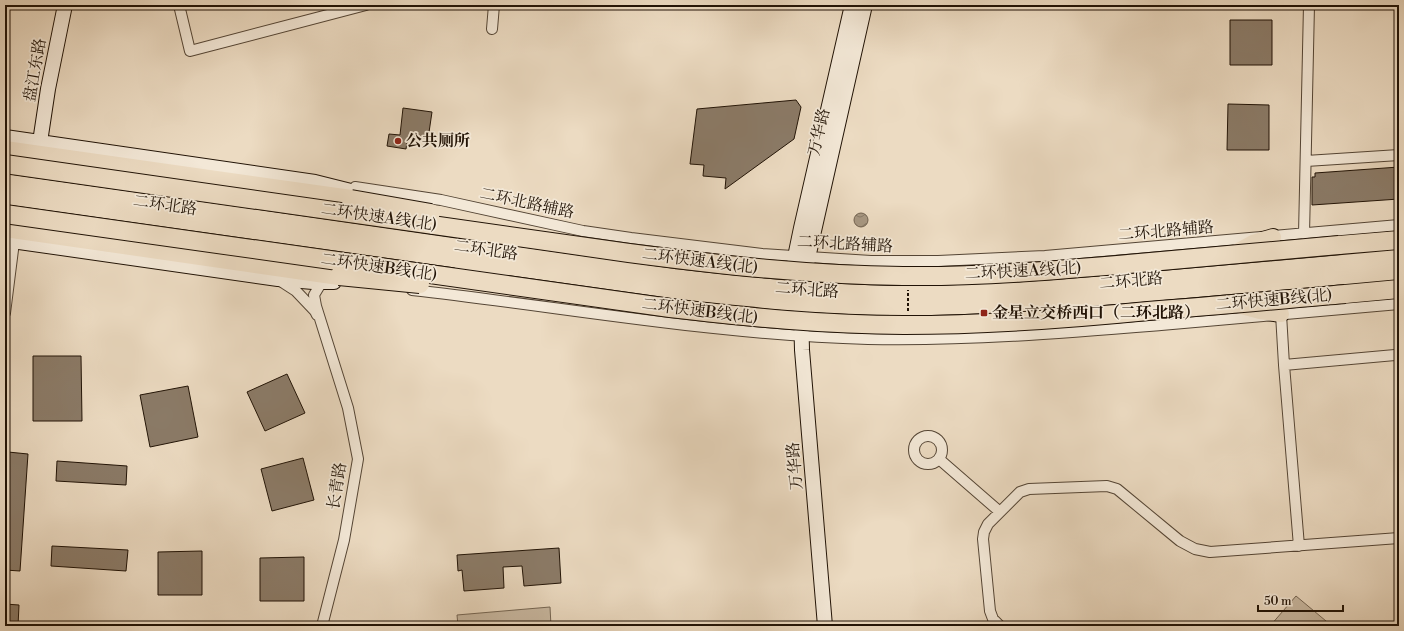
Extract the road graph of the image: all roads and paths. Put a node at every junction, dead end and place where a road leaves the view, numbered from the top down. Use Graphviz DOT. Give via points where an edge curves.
graph roads {
  1 [pos="65,5"];
  2 [pos="179,5"];
  3 [pos="366,5"];
  4 [pos="494,5"];
  5 [pos="852,5"];
  6 [pos="866,5"];
  7 [pos="1309,5"];
  8 [pos="492,28"];
  9 [pos="5,137"];
  10 [pos="41,148"];
  11 [pos="5,150"];
  12 [pos="1399,155"];
  13 [pos="1306,161"];
  14 [pos="5,164"];
  15 [pos="295,179"];
  16 [pos="5,182"];
  17 [pos="5,196"];
  18 [pos="5,214"];
  19 [pos="1399,225"];
  20 [pos="1304,234"];
  21 [pos="8,237"];
  22 [pos="1273,237"];
  23 [pos="1399,240"];
  24 [pos="577,245"];
  25 [pos="456,253"];
  26 [pos="802,257"];
  27 [pos="1398,265"];
  28 [pos="573,269"];
  29 [pos="278,279"];
  30 [pos="330,282"];
  31 [pos="1175,284"];
  32 [pos="1399,289"];
  33 [pos="908,290"];
  34 [pos="570,294"];
  35 [pos="799,294"];
  36 [pos="1399,304"];
  37 [pos="5,313"];
  38 [pos="908,313"];
  39 [pos="1281,314"];
  40 [pos="323,328"];
  41 [pos="801,335"];
  42 [pos="1399,356"];
  43 [pos="1284,365"];
  44 [pos="939,459"];
  45 [pos="1000,512"];
  46 [pos="1399,538"];
  47 [pos="1299,546"];
  48 [pos="322,626"];
  49 [pos="825,626"];
  50 [pos="1000,626"];
  1 -- 10 [label="main road, 盘江东路" via="48,89"];
  2 -- 3 [label="street" via="190,51"];
  4 -- 8 [label="street"];
  5 -- 26 [label="main road, 万华路"];
  6 -- 26 [label="main road, 万华路"];
  7 -- 13 [label="street"];
  9 -- 10 [label="main road"];
  10 -- 11 [label="highway"];
  10 -- 15 [label="main road"];
  10 -- 24 [label="highway, bridge" via="366,201"];
  12 -- 13 [label="street"];
  13 -- 20 [label="street"];
  14 -- 24 [label="highway, 二环快速A线(北), bridge"];
  15 -- 26 [label="street, 二环北路辅路" via="429,198 615,236"];
  15 -- 28 [label="main road" via="358,193"];
  16 -- 25 [label="main road, 二环北路"];
  17 -- 25 [label="main road, 二环北路"];
  18 -- 34 [label="highway, 二环快速B线(北), bridge"];
  19 -- 20 [label="street, 二环北路辅路"];
  20 -- 22 [label="street, 二环北路辅路"];
  21 -- 29 [label="main road"];
  21 -- 34 [label="highway, bridge" via="33,232 355,278"];
  21 -- 37 [label="street"];
  22 -- 26 [label="street, 二环北路辅路" via="980,260 905,262"];
  22 -- 31 [label="main road" via="1247,246"];
  23 -- 24 [label="highway, 二环快速A线(北), bridge" via="1085,268 911,276 835,274 761,268"];
  25 -- 28 [label="main road, 二环北路"];
  26 -- 35 [label="main road, 万华路"];
  27 -- 31 [label="main road, 二环北路"];
  28 -- 30 [label="main road"];
  28 -- 35 [label="main road, 二环北路" via="717,295"];
  29 -- 30 [label="main road"];
  29 -- 40 [label="street" via="296,291 315,311"];
  30 -- 40 [label="street" via="320,285 314,295"];
  30 -- 41 [label="street"];
  31 -- 35 [label="main road, 二环北路" via="1080,299 974,306 890,307"];
  31 -- 39 [label="main road" via="1253,310"];
  32 -- 34 [label="highway, 二环快速B线(北), bridge" via="1089,317 904,325 756,317"];
  33 -- 38 [label="path, bridge"];
  35 -- 41 [label="main road, 万华路"];
  36 -- 39 [label="street"];
  39 -- 41 [label="street" via="975,338 868,339"];
  39 -- 43 [label="street"];
  40 -- 48 [label="street, 长青路" via="348,408 358,459 344,540"];
  41 -- 49 [label="main road, 万华路"];
  42 -- 43 [label="street"];
  43 -- 47 [label="street"];
  44 -- 45 [label="street"];
  45 -- 47 [label="street" via="1020,492 1029,489 1107,486 1117,489 1180,541 1195,549 1210,552"];
  45 -- 50 [label="street" via="988,524 983,539 990,611 992,619"];
  46 -- 47 [label="street"];
}
